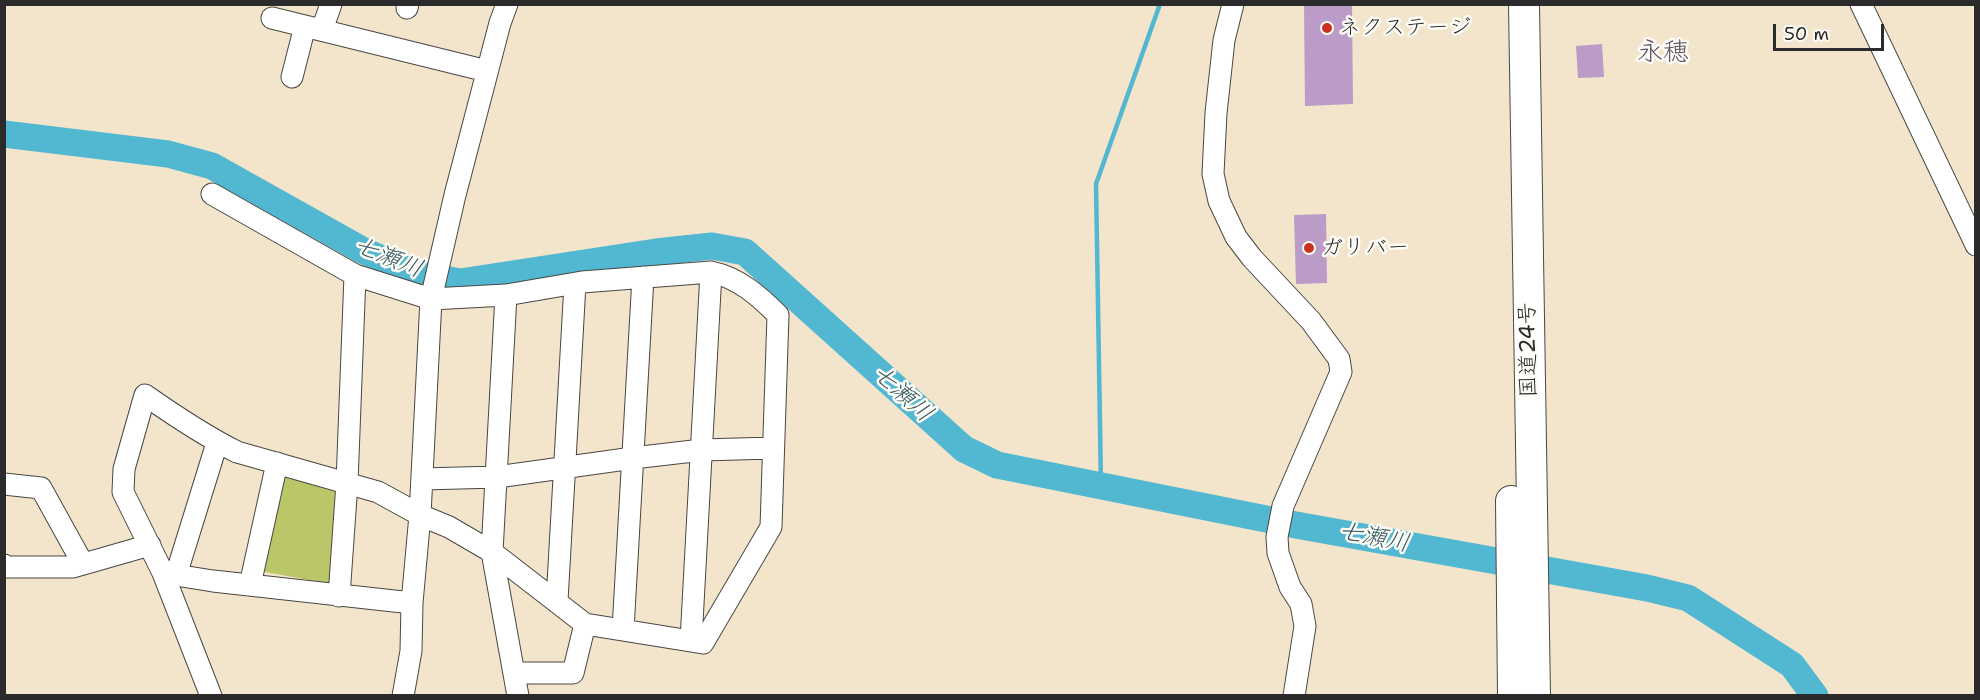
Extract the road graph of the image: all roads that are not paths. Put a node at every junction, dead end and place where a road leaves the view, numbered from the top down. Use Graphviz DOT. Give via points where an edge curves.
graph roads {
  1 [pos="331,4"];
  2 [pos="507,4"];
  3 [pos="1233,4"];
  4 [pos="1504,4"];
  5 [pos="1524,4"];
  6 [pos="1861,4"];
  7 [pos="272,18"];
  8 [pos="314,28"];
  9 [pos="488,71"];
  10 [pos="292,77"];
  11 [pos="212,194"];
  12 [pos="1976,245"];
  13 [pos="711,272"];
  14 [pos="355,275"];
  15 [pos="643,277"];
  16 [pos="575,284"];
  17 [pos="506,296"];
  18 [pos="431,299"];
  19 [pos="217,443"];
  20 [pos="773,448"];
  21 [pos="702,450"];
  22 [pos="633,458"];
  23 [pos="277,463"];
  24 [pos="566,466"];
  25 [pos="497,477"];
  26 [pos="422,479"];
  27 [pos="347,483"];
  28 [pos="4,484"];
  29 [pos="1521,501"];
  30 [pos="420,515"];
  31 [pos="150,545"];
  32 [pos="492,552"];
  33 [pos="84,564"];
  34 [pos="4,565"];
  35 [pos="169,574"];
  36 [pos="250,585"];
  37 [pos="339,596"];
  38 [pos="1522,596"];
  39 [pos="557,601"];
  40 [pos="412,603"];
  41 [pos="585,624"];
  42 [pos="623,630"];
  43 [pos="691,641"];
  44 [pos="514,673"];
  45 [pos="211,696"];
  46 [pos="403,696"];
  47 [pos="518,696"];
  48 [pos="1294,696"];
  49 [pos="1513,696"];
  50 [pos="1534,696"];
  1 -- 8 [label="street"];
  2 -- 9 [label="street"];
  3 -- 48 [label="street" via="1224,40 1216,123 1213,174 1219,201 1236,237 1311,321 1339,359 1341,372 1283,506 1277,537 1278,553 1290,587 1301,604 1305,626"];
  4 -- 29 [label="highway, 国道24号"];
  5 -- 29 [label="highway, 国道24号"];
  6 -- 12 [label="street"];
  7 -- 8 [label="street"];
  8 -- 9 [label="street"];
  8 -- 10 [label="street"];
  9 -- 18 [label="street"];
  11 -- 14 [label="street"];
  13 -- 15 [label="street"];
  13 -- 20 [label="street" via="749,289 778,315"];
  13 -- 21 [label="street"];
  14 -- 18 [label="street"];
  14 -- 27 [label="street"];
  15 -- 16 [label="street"];
  15 -- 22 [label="street"];
  16 -- 17 [label="street"];
  16 -- 24 [label="street"];
  17 -- 18 [label="street"];
  17 -- 25 [label="street"];
  18 -- 26 [label="street"];
  19 -- 23 [label="street"];
  19 -- 31 [label="street" via="145,395 124,469 123,492"];
  19 -- 35 [label="street"];
  20 -- 21 [label="street"];
  20 -- 43 [label="street" via="771,527 703,643"];
  21 -- 22 [label="street"];
  21 -- 43 [label="street"];
  22 -- 24 [label="street"];
  22 -- 42 [label="street"];
  23 -- 27 [label="street"];
  23 -- 36 [label="street"];
  24 -- 25 [label="street"];
  24 -- 39 [label="street"];
  25 -- 26 [label="street"];
  25 -- 32 [label="street"];
  26 -- 30 [label="street"];
  27 -- 30 [label="street" via="378,492"];
  27 -- 37 [label="street"];
  28 -- 33 [label="street" via="41,488"];
  29 -- 38 [label="highway, 国道24号"];
  30 -- 32 [label="street"];
  30 -- 40 [label="street"];
  31 -- 33 [label="street"];
  31 -- 35 [label="street"];
  32 -- 39 [label="street"];
  32 -- 44 [label="street"];
  33 -- 34 [label="street"];
  35 -- 36 [label="street"];
  35 -- 45 [label="street"];
  36 -- 37 [label="street"];
  37 -- 40 [label="street"];
  38 -- 49 [label="highway, 国道24号"];
  38 -- 50 [label="highway, 国道24号"];
  39 -- 41 [label="street"];
  40 -- 46 [label="street" via="411,651"];
  41 -- 42 [label="street"];
  41 -- 44 [label="street" via="573,674"];
  42 -- 43 [label="street"];
  44 -- 47 [label="street"];
}
